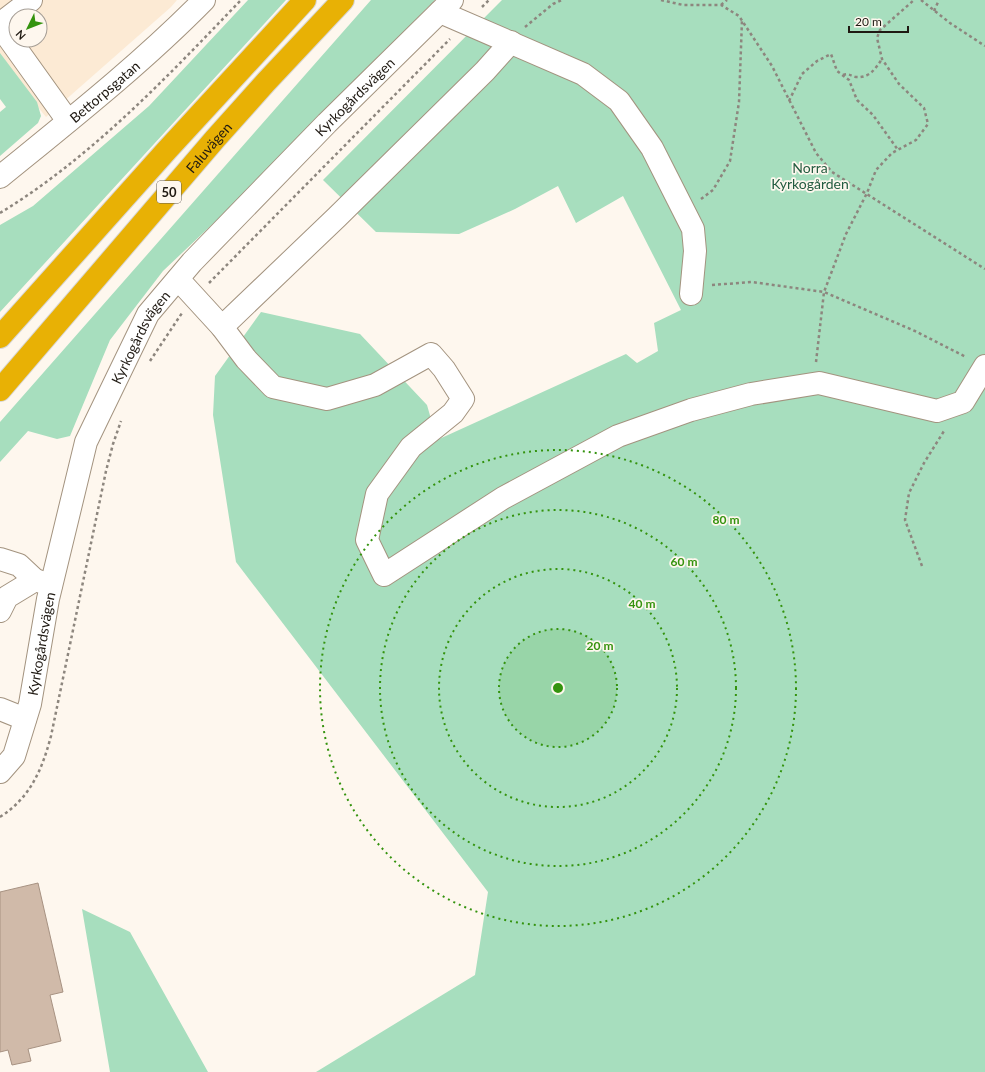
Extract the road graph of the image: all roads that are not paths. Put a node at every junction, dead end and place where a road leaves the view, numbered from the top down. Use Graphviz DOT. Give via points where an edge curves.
graph roads {
  1 [pos="31,0"];
  2 [pos="204,0"];
  3 [pos="305,0"];
  4 [pos="343,0"];
  5 [pos="446,6"];
  6 [pos="0,25"];
  7 [pos="511,42"];
  8 [pos="68,121"];
  9 [pos="0,177"];
  10 [pos="178,279"];
  11 [pos="691,294"];
  12 [pos="222,327"];
  13 [pos="0,337"];
  14 [pos="985,366"];
  15 [pos="0,390"];
  16 [pos="0,559"];
  17 [pos="43,582"];
  18 [pos="0,611"];
  19 [pos="0,709"];
  20 [pos="25,719"];
  21 [pos="0,772"];
  1 -- 6 [label="street"];
  2 -- 8 [label="street, Bettorpsgatan" via="125,75"];
  3 -- 13 [label="highway, Faluvägen / 50"];
  4 -- 15 [label="highway, Faluvägen / 50" via="220,133"];
  5 -- 7 [label="street" via="466,23"];
  5 -- 10 [label="street, Kyrkogårdsvägen" via="327,123"];
  6 -- 8 [label="street"];
  7 -- 11 [label="street" via="583,74 619,101 652,148 693,229 695,251"];
  7 -- 12 [label="street" via="486,71"];
  8 -- 9 [label="street, Bettorpsgatan"];
  10 -- 12 [label="street"];
  10 -- 17 [label="street, Kyrkogårdsvägen" via="148,314 86,442"];
  12 -- 14 [label="street" via="246,359 273,387 327,399 375,385 431,354 444,369 463,399 453,413 411,447 377,494 367,540 384,575 503,498 618,436 698,408 750,394 819,383 938,411 963,402"];
  16 -- 17 [label="street" via="19,566"];
  17 -- 18 [label="street" via="7,597"];
  17 -- 20 [label="street, Kyrkogårdsvägen" via="30,704"];
  19 -- 20 [label="street"];
  20 -- 21 [label="street, Kyrkogårdsvägen" via="14,756"];
}
